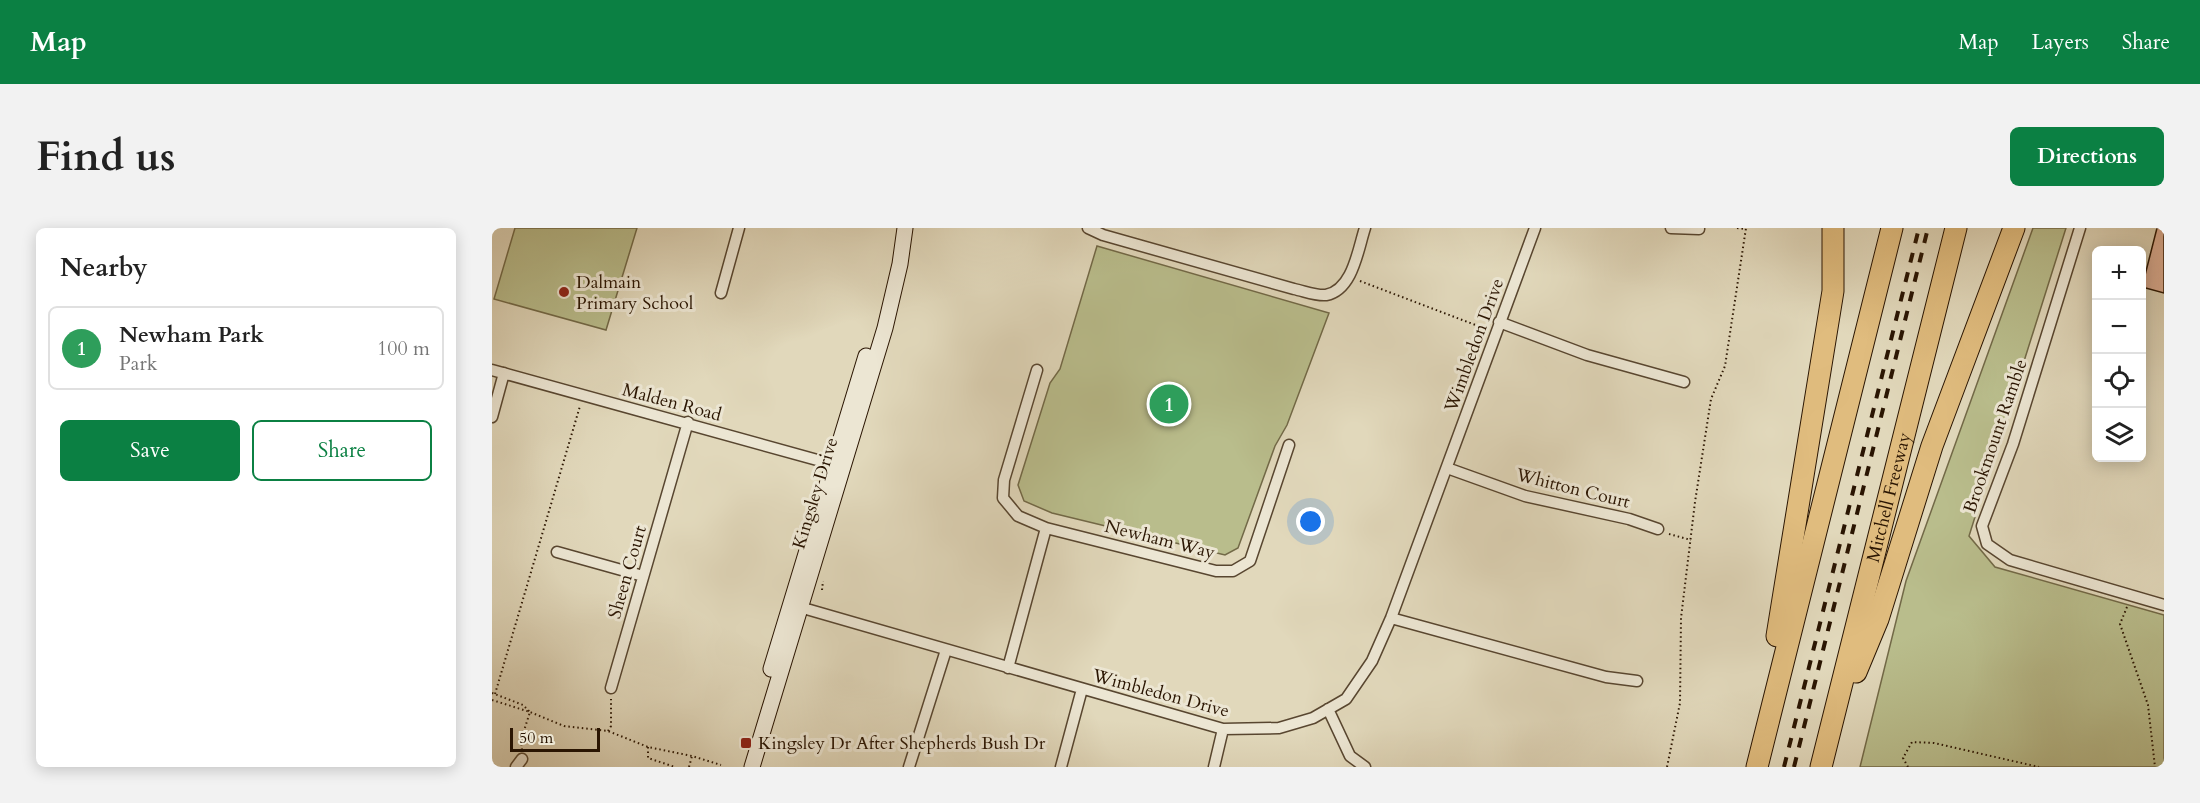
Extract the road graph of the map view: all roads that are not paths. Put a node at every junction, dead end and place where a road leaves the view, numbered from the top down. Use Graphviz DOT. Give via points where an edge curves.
graph roads {
  1 [pos="739,228"];
  2 [pos="896,228"];
  3 [pos="905,228"];
  4 [pos="1088,228"];
  5 [pos="1365,228"];
  6 [pos="1535,228"];
  7 [pos="1671,228"];
  8 [pos="1833,228"];
  9 [pos="1892,228"];
  10 [pos="1956,228"];
  11 [pos="2014,228"];
  12 [pos="2080,228"];
  13 [pos="1699,229"];
  14 [pos="721,293"];
  15 [pos="1497,327"];
  16 [pos="492,370"];
  17 [pos="1037,370"];
  18 [pos="504,373"];
  19 [pos="1684,381"];
  20 [pos="492,417"];
  21 [pos="688,422"];
  22 [pos="1289,445"];
  23 [pos="838,466"];
  24 [pos="1447,468"];
  25 [pos="1046,528"];
  26 [pos="1658,529"];
  27 [pos="557,552"];
  28 [pos="643,576"];
  29 [pos="2164,605"];
  30 [pos="794,606"];
  31 [pos="1390,618"];
  32 [pos="946,650"];
  33 [pos="1008,668"];
  34 [pos="1637,681"];
  35 [pos="611,688"];
  36 [pos="1082,689"];
  37 [pos="1328,709"];
  38 [pos="1223,729"];
  39 [pos="1827,739"];
  40 [pos="742,767"];
  41 [pos="752,767"];
  42 [pos="909,767"];
  43 [pos="1061,767"];
  44 [pos="1214,767"];
  45 [pos="1365,767"];
  46 [pos="1756,767"];
  47 [pos="1821,767"];
  1 -- 14 [label="street"];
  2 -- 23 [label="main road, Kingsley Drive"];
  3 -- 23 [label="main road, Kingsley Drive" via="885,328"];
  4 -- 5 [label="street" via="1317,295 1337,291 1349,276"];
  6 -- 15 [label="street, Wimbledon Drive"];
  7 -- 13 [label="street"];
  8 -- 46 [label="highway" via="1833,291"];
  9 -- 46 [label="highway"];
  10 -- 39 [label="highway, Mitchell Freeway"];
  11 -- 39 [label="highway" via="1932,446 1878,620"];
  12 -- 29 [label="street, Brookmount Ramble" via="2013,444 1982,526 1987,544 2010,560"];
  15 -- 19 [label="street"];
  15 -- 24 [label="street, Wimbledon Drive"];
  16 -- 18 [label="street, Malden Road"];
  17 -- 25 [label="street, Newham Way" via="1004,480 1004,498 1018,516"];
  18 -- 20 [label="street"];
  18 -- 21 [label="street, Malden Road"];
  21 -- 23 [label="street, Malden Road"];
  21 -- 28 [label="street, Sheen Court"];
  22 -- 25 [label="street, Newham Way" via="1250,561 1233,571 1216,571"];
  23 -- 30 [label="main road, Kingsley Drive"];
  24 -- 26 [label="street, Whitton Court" via="1533,498"];
  24 -- 31 [label="street, Wimbledon Drive"];
  25 -- 33 [label="street"];
  27 -- 28 [label="street"];
  28 -- 35 [label="street, Sheen Court"];
  30 -- 32 [label="street, Wimbledon Drive"];
  30 -- 40 [label="main road, Kingsley Drive"];
  30 -- 41 [label="main road, Kingsley Drive"];
  31 -- 34 [label="street" via="1606,677"];
  31 -- 37 [label="street, Wimbledon Drive" via="1372,661 1346,699"];
  32 -- 33 [label="street, Wimbledon Drive"];
  32 -- 42 [label="street"];
  33 -- 36 [label="street, Wimbledon Drive"];
  36 -- 38 [label="street, Wimbledon Drive"];
  36 -- 43 [label="street"];
  37 -- 38 [label="street, Wimbledon Drive" via="1279,728"];
  37 -- 45 [label="street" via="1350,756"];
  38 -- 44 [label="street"];
  39 -- 47 [label="highway, Mitchell Freeway"];
}
